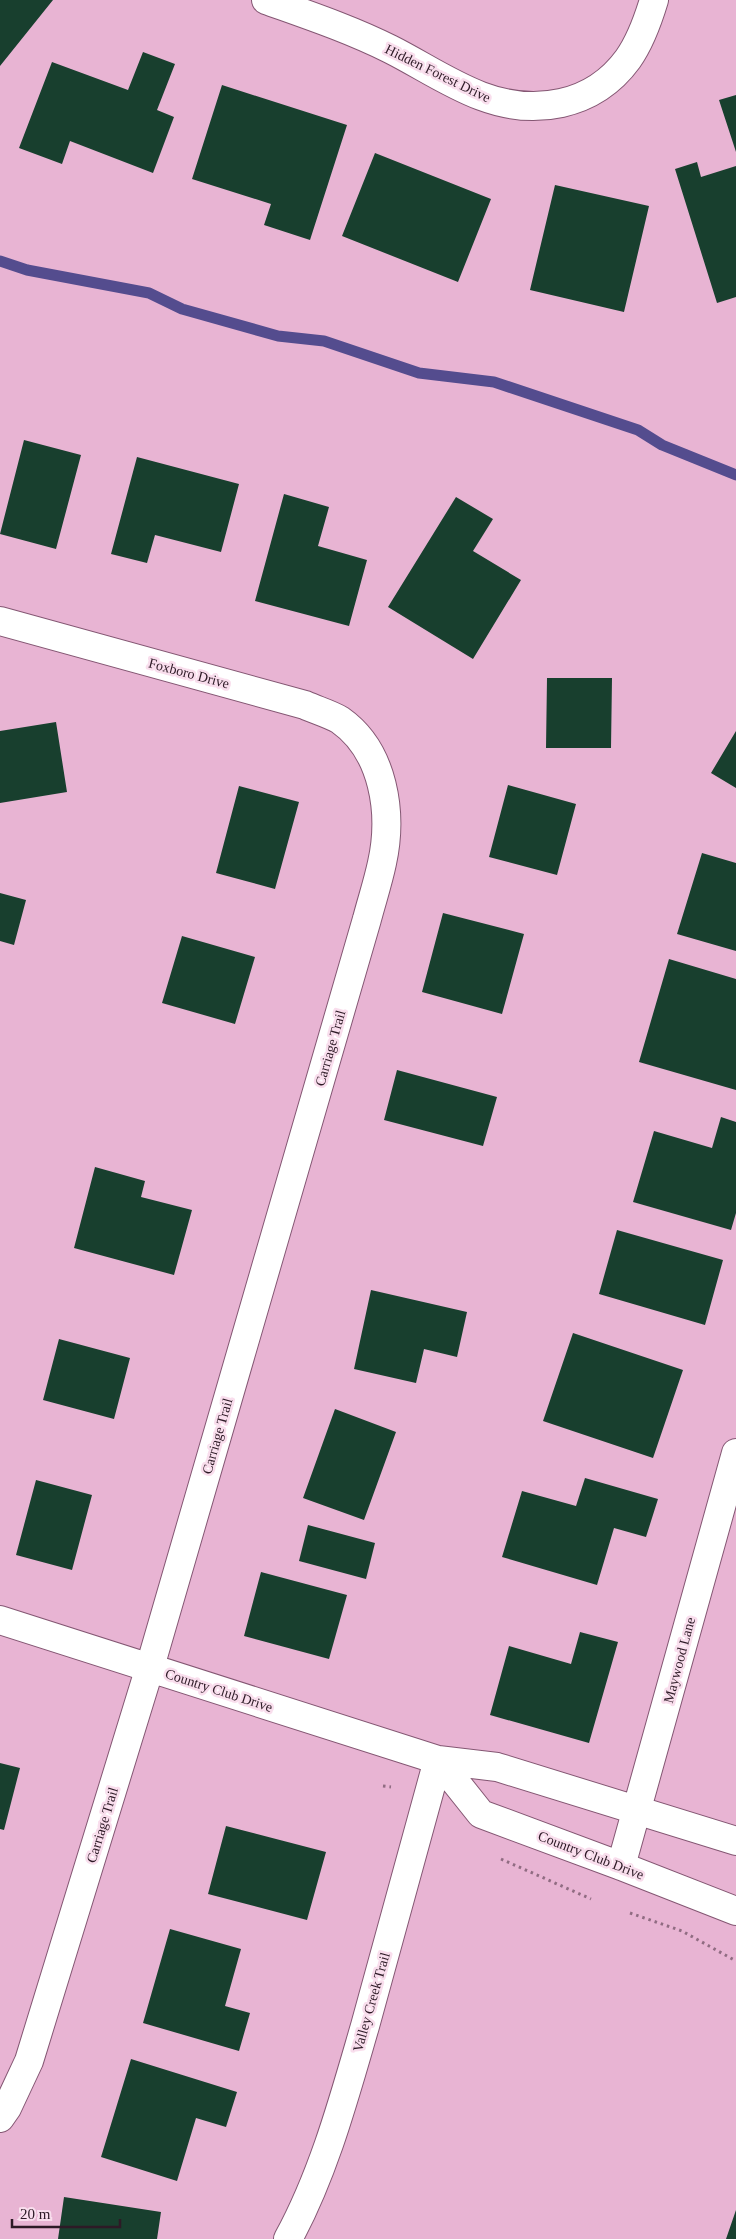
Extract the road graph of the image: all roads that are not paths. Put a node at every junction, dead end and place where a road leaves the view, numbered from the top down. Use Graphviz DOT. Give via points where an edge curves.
graph roads {
  1 [pos="266,0"];
  2 [pos="654,0"];
  3 [pos="0,621"];
  4 [pos="367,747"];
  5 [pos="736,1453"];
  6 [pos="0,1620"];
  7 [pos="150,1667"];
  8 [pos="438,1760"];
  9 [pos="637,1810"];
  10 [pos="736,1841"];
  11 [pos="621,1866"];
  12 [pos="736,1912"];
  13 [pos="0,2118"];
  14 [pos="288,2239"];
  1 -- 2 [label="street, Hidden Forest Drive" via="390,49 482,96 519,106 538,107 554,106 587,93 616,74 640,38"];
  3 -- 4 [label="street, Foxboro Drive" via="305,705 340,720"];
  4 -- 7 [label="street, Carriage Trail" via="382,782 386,817 383,861"];
  5 -- 9 [label="street, Maywood Lane"];
  6 -- 7 [label="street, Country Club Drive"];
  7 -- 8 [label="street, Country Club Drive"];
  7 -- 13 [label="street, Carriage Trail" via="29,2061"];
  8 -- 9 [label="street, Country Club Drive" via="497,1767"];
  8 -- 11 [label="street, Country Club Drive" via="481,1814"];
  8 -- 14 [label="street, Valley Creek Trail" via="348,2083 327,2148"];
  9 -- 10 [label="street, Country Club Drive"];
  9 -- 11 [label="street, Maywood Lane"];
  11 -- 12 [label="street, Country Club Drive"];
}
